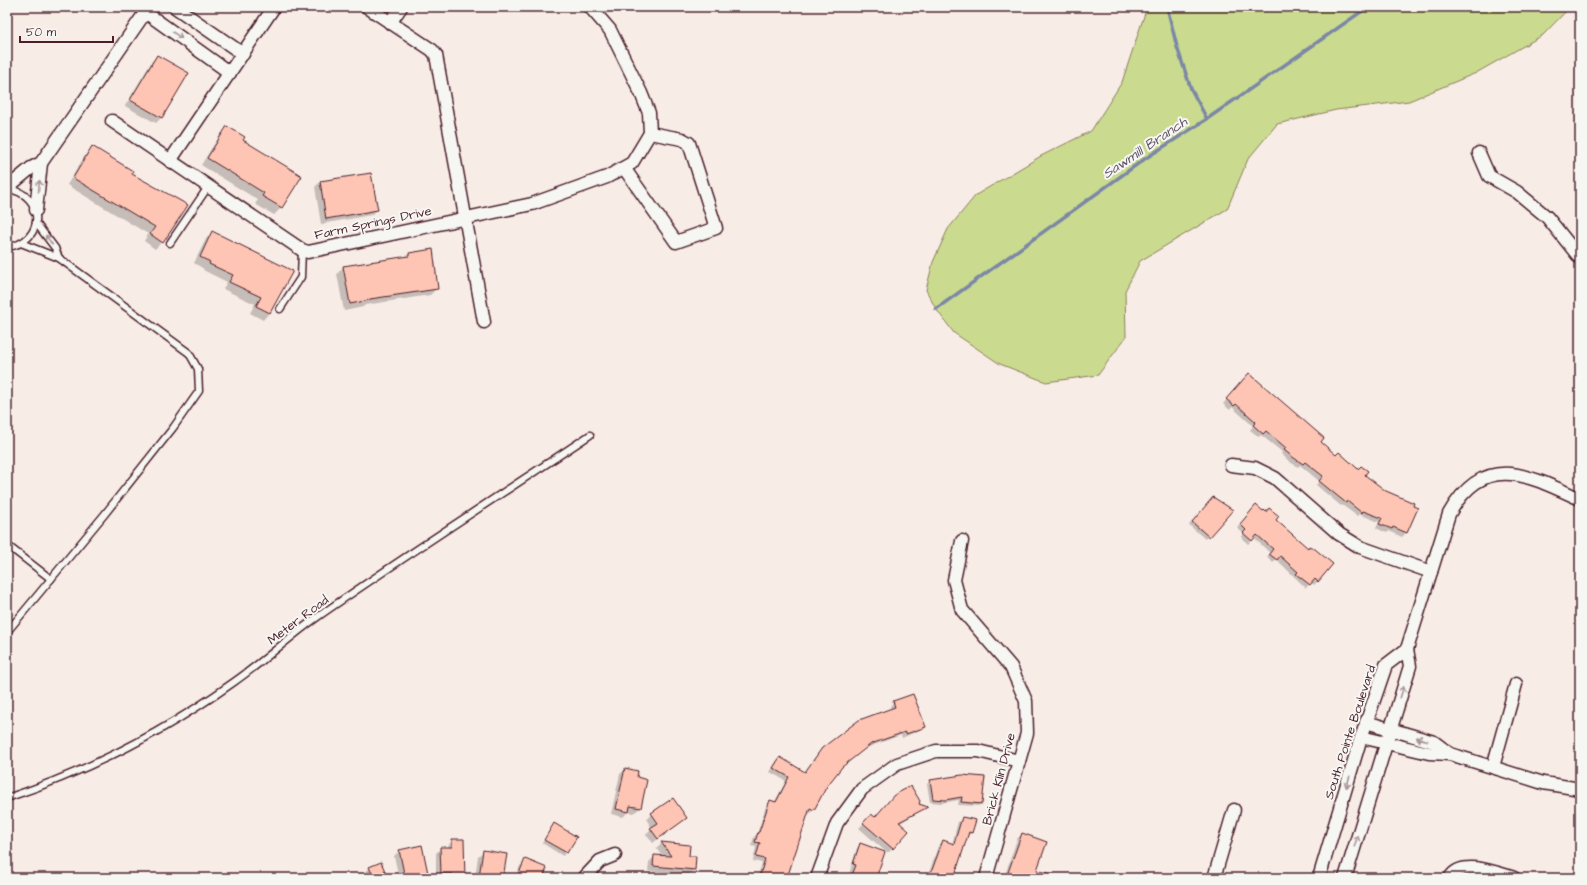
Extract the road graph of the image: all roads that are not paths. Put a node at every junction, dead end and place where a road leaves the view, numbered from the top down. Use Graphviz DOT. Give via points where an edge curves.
graph roads {
  1 [pos="175,7"];
  2 [pos="274,7"];
  3 [pos="367,7"];
  4 [pos="401,7"];
  5 [pos="590,7"];
  6 [pos="147,10"];
  7 [pos="390,23"];
  8 [pos="242,54"];
  9 [pos="230,72"];
  10 [pos="112,121"];
  11 [pos="650,133"];
  12 [pos="1479,153"];
  13 [pos="170,161"];
  14 [pos="41,163"];
  15 [pos="624,168"];
  16 [pos="208,187"];
  17 [pos="7,188"];
  18 [pos="36,210"];
  19 [pos="465,218"];
  20 [pos="36,223"];
  21 [pos="21,243"];
  22 [pos="170,243"];
  23 [pos="7,246"];
  24 [pos="302,250"];
  25 [pos="59,258"];
  26 [pos="1580,258"];
  27 [pos="280,309"];
  28 [pos="484,322"];
  29 [pos="590,435"];
  30 [pos="1231,465"];
  31 [pos="1580,499"];
  32 [pos="962,541"];
  33 [pos="7,545"];
  34 [pos="1431,572"];
  35 [pos="51,579"];
  36 [pos="7,632"];
  37 [pos="1407,649"];
  38 [pos="1516,684"];
  39 [pos="1366,722"];
  40 [pos="1391,730"];
  41 [pos="1361,737"];
  42 [pos="1386,744"];
  43 [pos="1450,754"];
  44 [pos="1019,761"];
  45 [pos="1493,767"];
  46 [pos="1580,789"];
  47 [pos="7,798"];
  48 [pos="1234,810"];
  49 [pos="615,855"];
  50 [pos="584,878"];
  51 [pos="817,878"];
  52 [pos="986,878"];
  53 [pos="1214,878"];
  54 [pos="1319,878"];
  55 [pos="1345,878"];
  56 [pos="1450,878"];
  57 [pos="1514,878"];
  1 -- 8 [label="street"];
  2 -- 8 [label="street"];
  3 -- 7 [label="street"];
  4 -- 7 [label="street"];
  5 -- 11 [label="street" via="610,30 641,93 649,113"];
  6 -- 9 [label="street, one-way"];
  6 -- 14 [label="street"];
  7 -- 19 [label="street" via="436,55"];
  8 -- 9 [label="street"];
  9 -- 13 [label="street"];
  10 -- 13 [label="street, Farm Springs Drive"];
  11 -- 15 [label="street, Farm Springs Drive" via="632,163"];
  11 -- 15 [label="street" via="682,139 689,143 716,228 676,242"];
  12 -- 26 [label="street" via="1490,176 1517,192 1547,217"];
  13 -- 16 [label="street, Farm Springs Drive"];
  14 -- 17 [label="street"];
  18 -- 14 [label="street, one-way"];
  15 -- 19 [label="street, Farm Springs Drive" via="607,177 532,204"];
  16 -- 22 [label="lane"];
  16 -- 24 [label="street, Farm Springs Drive"];
  17 -- 18 [label="lane" via="24,194"];
  18 -- 20 [label="lane"];
  19 -- 24 [label="street, Farm Springs Drive" via="308,252"];
  19 -- 28 [label="street"];
  20 -- 21 [label="lane" via="28,238"];
  25 -- 20 [label="lane, one-way" via="55,248"];
  21 -- 23 [label="lane"];
  21 -- 25 [label="lane"];
  24 -- 27 [label="lane" via="300,277"];
  25 -- 35 [label="lane" via="189,353 198,369 199,391 168,435"];
  29 -- 47 [label="lane, Meter Road" via="296,632 236,681 178,719 104,760 42,787"];
  30 -- 34 [label="street" via="1255,468 1275,478 1339,534 1360,547"];
  31 -- 34 [label="street" via="1540,480 1520,475 1502,473 1487,476 1473,484 1458,498 1450,514"];
  32 -- 44 [label="street, Brick Klin Drive" via="954,580 962,610 1011,667 1026,701 1027,733"];
  33 -- 35 [label="lane"];
  34 -- 37 [label="street"];
  35 -- 36 [label="lane"];
  37 -- 39 [label="street, South Pointe Boulevard" via="1386,665"];
  40 -- 37 [label="street, one-way" via="1410,666"];
  38 -- 45 [label="street"];
  39 -- 40 [label="street"];
  39 -- 41 [label="street, South Pointe Boulevard"];
  40 -- 42 [label="street"];
  43 -- 40 [label="street, one-way" via="1434,742"];
  41 -- 42 [label="street"];
  41 -- 54 [label="street, South Pointe Boulevard, one-way"];
  42 -- 43 [label="street" via="1429,753"];
  55 -- 42 [label="street, one-way"];
  43 -- 45 [label="street"];
  44 -- 51 [label="street" via="978,752 936,751 897,764 862,789 837,823"];
  44 -- 52 [label="street, Brick Klin Drive"];
  45 -- 46 [label="street" via="1543,783"];
  48 -- 53 [label="street"];
  49 -- 50 [label="street" via="600,861"];
  56 -- 57 [label="street" via="1463,868 1477,868"];
}
